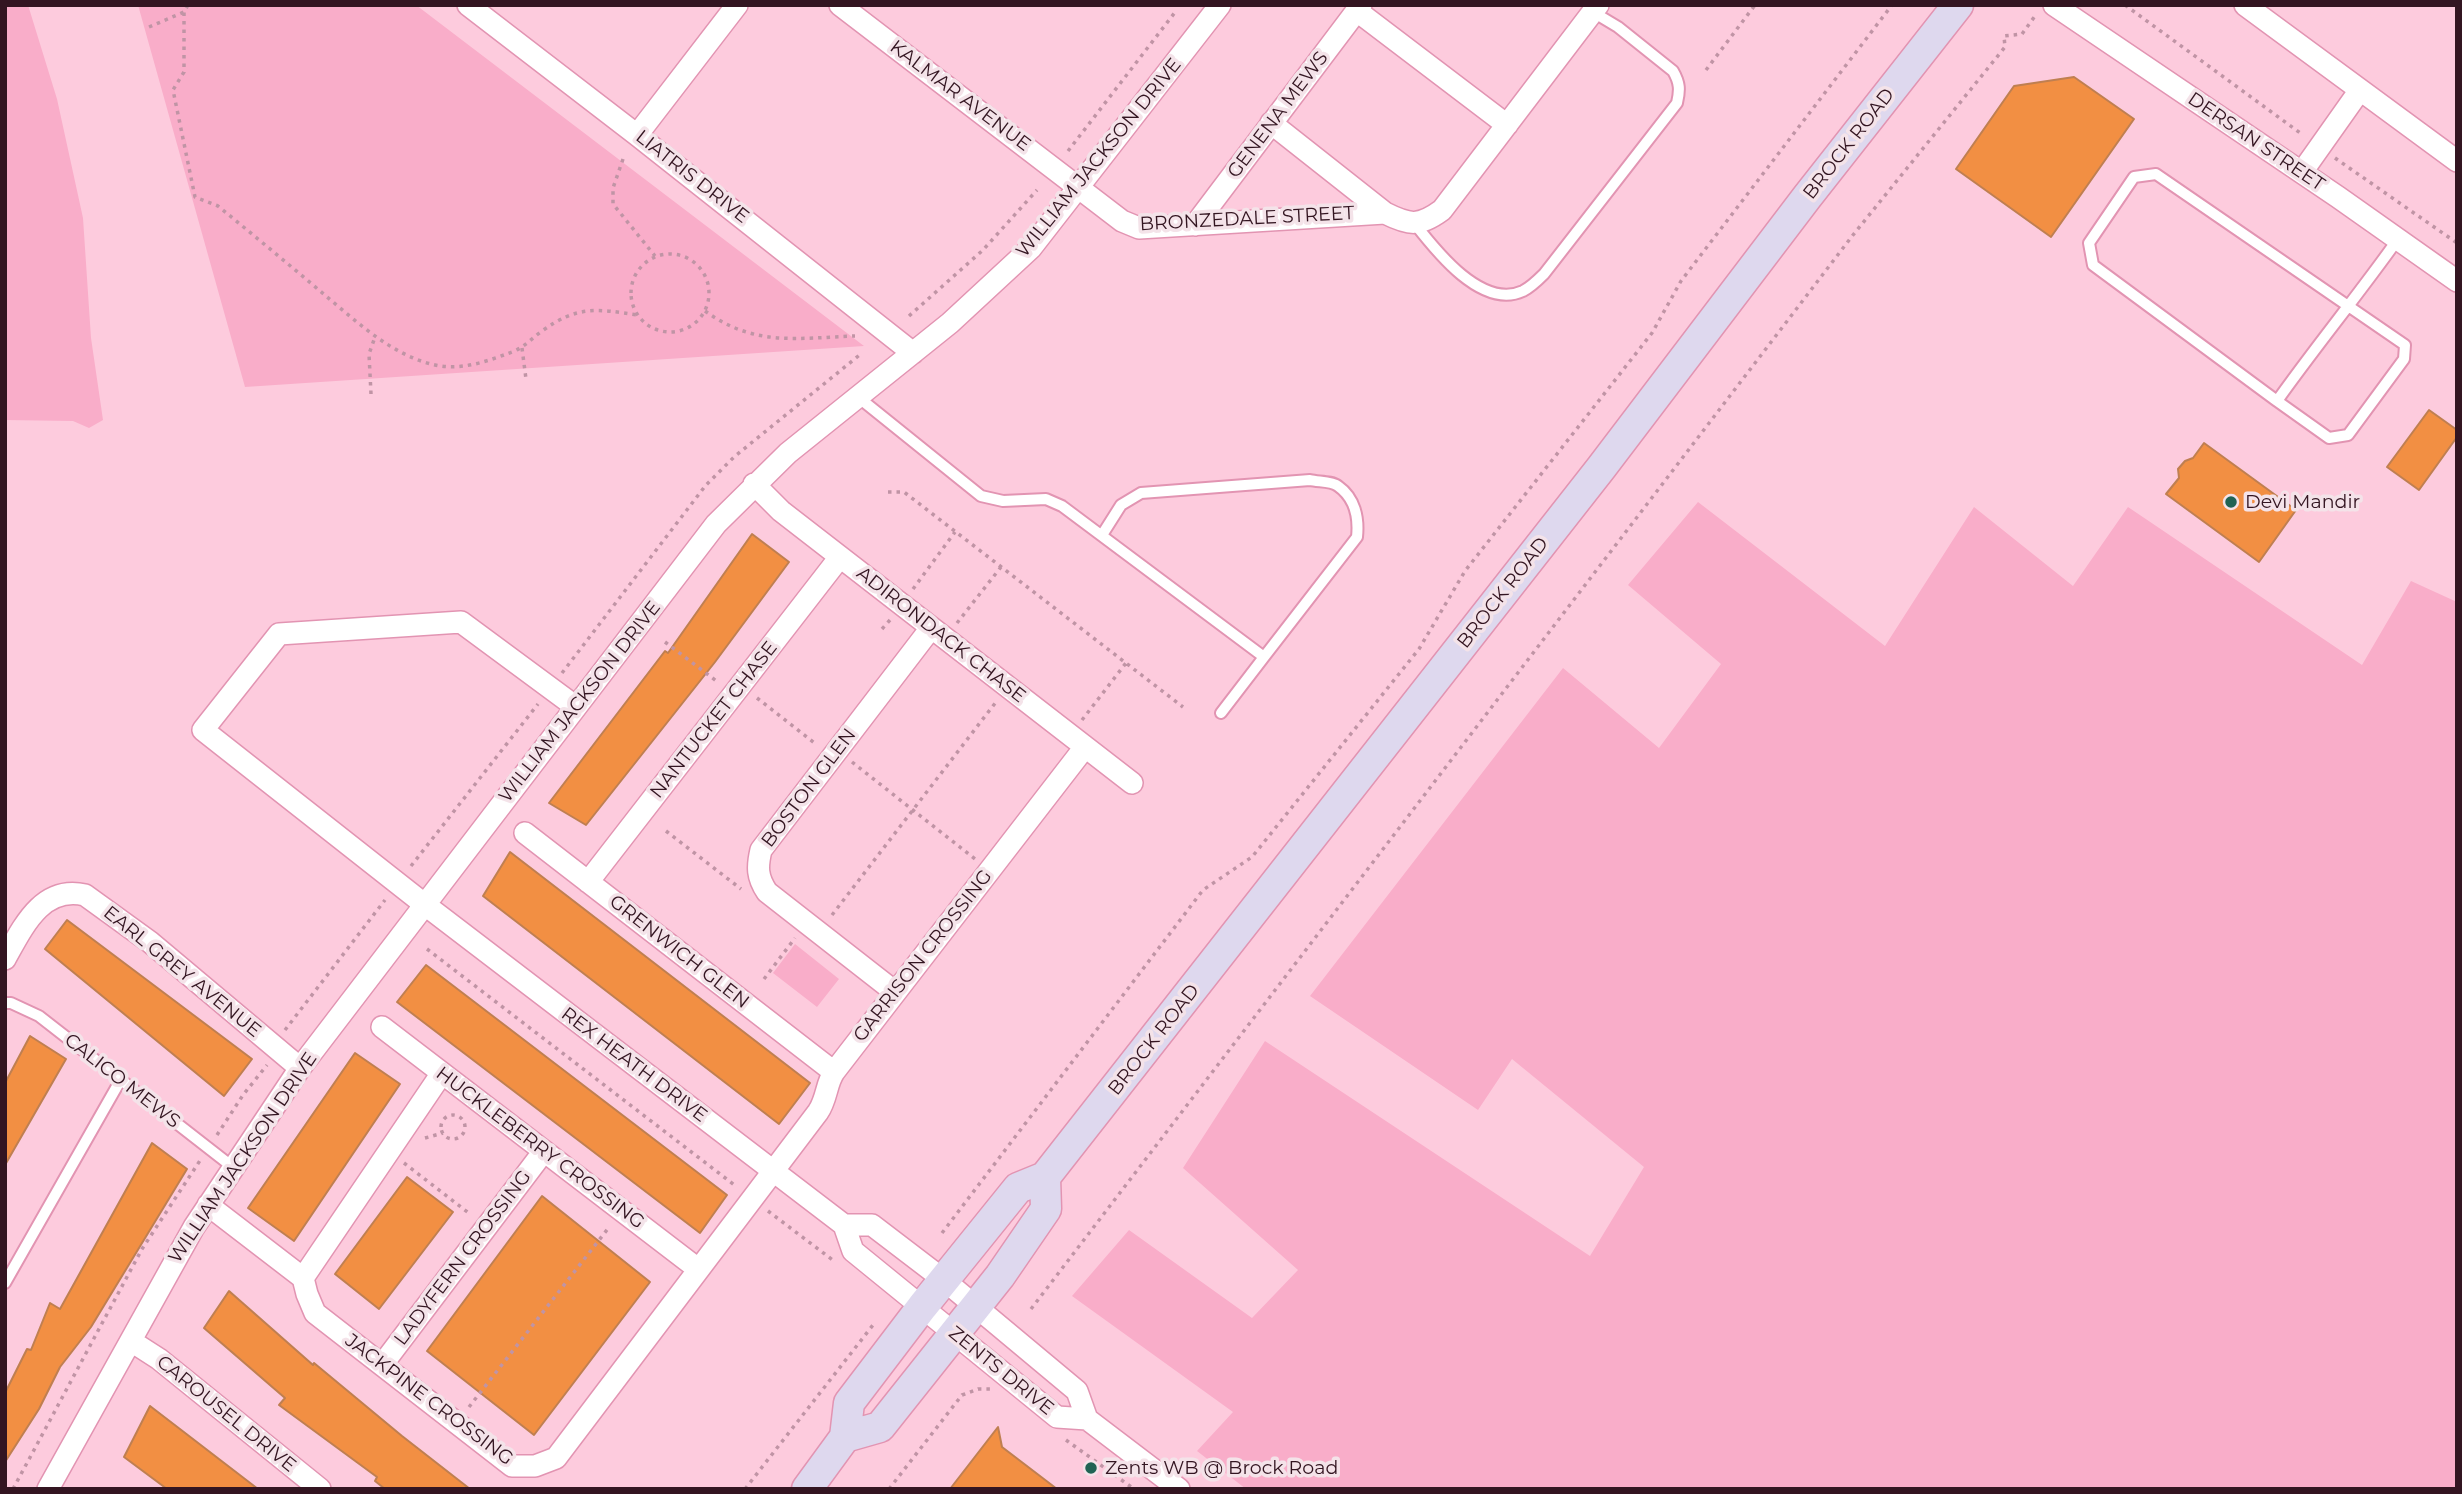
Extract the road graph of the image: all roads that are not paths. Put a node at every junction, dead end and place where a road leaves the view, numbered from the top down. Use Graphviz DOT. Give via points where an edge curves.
graph roads {
  1 [pos="468,5"];
  2 [pos="737,5"];
  3 [pos="840,5"];
  4 [pos="1958,5"];
  5 [pos="2245,5"];
  6 [pos="1216,7"];
  7 [pos="1592,7"];
  8 [pos="1359,8"];
  9 [pos="2045,10"];
  10 [pos="2360,90"];
  11 [pos="1271,124"];
  12 [pos="1507,125"];
  13 [pos="637,135"];
  14 [pos="2457,161"];
  15 [pos="2302,172"];
  16 [pos="1080,187"];
  17 [pos="1385,213"];
  18 [pos="1415,224"];
  19 [pos="1195,225"];
  20 [pos="2398,240"];
  21 [pos="2457,281"];
  22 [pos="2348,305"];
  23 [pos="913,353"];
  24 [pos="858,397"];
  25 [pos="2277,401"];
  26 [pos="754,484"];
  27 [pos="1102,536"];
  28 [pos="840,557"];
  29 [pos="931,628"];
  30 [pos="1264,657"];
  31 [pos="576,708"];
  32 [pos="1221,713"];
  33 [pos="1085,747"];
  34 [pos="1132,783"];
  35 [pos="525,834"];
  36 [pos="588,882"];
  37 [pos="424,904"];
  38 [pos="5,959"];
  39 [pos="895,992"];
  40 [pos="5,1003"];
  41 [pos="382,1027"];
  42 [pos="300,1068"];
  43 [pos="834,1072"];
  44 [pos="442,1073"];
  45 [pos="120,1081"];
  46 [pos="544,1151"];
  47 [pos="234,1168"];
  48 [pos="773,1172"];
  49 [pos="1045,1177"];
  50 [pos="208,1205"];
  51 [pos="844,1225"];
  52 [pos="698,1269"];
  53 [pos="303,1278"];
  54 [pos="944,1280"];
  55 [pos="5,1283"];
  56 [pos="977,1306"];
  57 [pos="922,1307"];
  58 [pos="955,1334"];
  59 [pos="131,1341"];
  60 [pos="382,1365"];
  61 [pos="1087,1419"];
  62 [pos="845,1437"];
  63 [pos="48,1489"];
  64 [pos="320,1489"];
  65 [pos="807,1489"];
  66 [pos="1179,1489"];
  1 -- 13 [label="street, LIATRIS DRIVE"];
  2 -- 13 [label="street"];
  3 -- 16 [label="street, KALMAR AVENUE"];
  4 -- 49 [label="main road, BROCK ROAD"];
  5 -- 10 [label="street"];
  6 -- 16 [label="street, WILLIAM JACKSON DRIVE"];
  7 -- 12 [label="street"];
  7 -- 18 [label="lane" via="1674,72 1680,90 1677,103 1544,274 1522,292 1485,289 1441,257"];
  8 -- 11 [label="street, GENENA MEWS"];
  8 -- 12 [label="street"];
  9 -- 15 [label="street, DERSAN STREET"];
  10 -- 14 [label="street"];
  10 -- 15 [label="street"];
  11 -- 17 [label="street"];
  11 -- 19 [label="street, GENENA MEWS"];
  12 -- 18 [label="street" via="1442,210"];
  13 -- 23 [label="street, LIATRIS DRIVE"];
  15 -- 20 [label="street, DERSAN STREET"];
  16 -- 19 [label="street, BRONZEDALE STREET" via="1122,221 1139,228"];
  16 -- 23 [label="street, WILLIAM JACKSON DRIVE" via="1031,248"];
  17 -- 18 [label="street"];
  17 -- 19 [label="street, BRONZEDALE STREET"];
  20 -- 21 [label="street, DERSAN STREET"];
  20 -- 22 [label="lane"];
  22 -- 25 [label="lane"];
  22 -- 25 [label="lane" via="2405,345 2404,359 2348,435 2329,438"];
  22 -- 25 [label="lane" via="2156,174 2134,177 2089,243 2093,265"];
  23 -- 24 [label="street, WILLIAM JACKSON DRIVE"];
  24 -- 26 [label="street, WILLIAM JACKSON DRIVE"];
  24 -- 27 [label="lane" via="981,496 1003,501 1046,499"];
  26 -- 28 [label="street, ADIRONDACK CHASE"];
  26 -- 31 [label="street, WILLIAM JACKSON DRIVE" via="716,524"];
  27 -- 30 [label="lane"];
  27 -- 30 [label="lane" via="1121,505 1141,493 1310,480 1337,485 1352,501 1359,521 1357,537"];
  28 -- 29 [label="street, ADIRONDACK CHASE"];
  28 -- 36 [label="street, NANTUCKET CHASE"];
  29 -- 33 [label="street, ADIRONDACK CHASE"];
  29 -- 39 [label="street, BOSTON GLEN" via="761,850 757,866 767,892"];
  30 -- 32 [label="lane"];
  31 -- 37 [label="street, WILLIAM JACKSON DRIVE"];
  31 -- 37 [label="street, REX HEATH DRIVE" via="461,622 279,634 203,730"];
  33 -- 34 [label="street, ADIRONDACK CHASE"];
  33 -- 39 [label="street, GARRISON CROSSING"];
  35 -- 36 [label="street, GRENWICH GLEN"];
  36 -- 43 [label="street, GRENWICH GLEN"];
  37 -- 42 [label="street, WILLIAM JACKSON DRIVE"];
  37 -- 48 [label="street, REX HEATH DRIVE"];
  38 -- 42 [label="street, EARL GREY AVENUE" via="36,908 73,892 85,895 150,942"];
  39 -- 43 [label="street, GARRISON CROSSING"];
  40 -- 45 [label="lane, CALICO MEWS" via="39,1016"];
  41 -- 44 [label="street, HUCKLEBERRY CROSSING"];
  42 -- 47 [label="street, WILLIAM JACKSON DRIVE"];
  43 -- 48 [label="street, GARRISON CROSSING" via="825,1102"];
  44 -- 46 [label="street, HUCKLEBERRY CROSSING"];
  44 -- 53 [label="street"];
  45 -- 47 [label="lane, CALICO MEWS"];
  45 -- 55 [label="lane"];
  46 -- 52 [label="street, HUCKLEBERRY CROSSING"];
  46 -- 60 [label="street, LADYFERN CROSSING"];
  47 -- 50 [label="street, WILLIAM JACKSON DRIVE"];
  48 -- 51 [label="street, REX HEATH DRIVE"];
  48 -- 52 [label="street, JACKPINE CROSSING"];
  49 -- 54 [label="main road, BROCK ROAD" via="1018,1188"];
  49 -- 56 [label="main road" via="1046,1209"];
  50 -- 53 [label="street"];
  50 -- 59 [label="street, WILLIAM JACKSON DRIVE"];
  51 -- 54 [label="street, REX HEATH DRIVE" via="872,1225"];
  51 -- 57 [label="street, REX HEATH DRIVE" via="853,1251"];
  52 -- 60 [label="street, JACKPINE CROSSING" via="555,1458 535,1466 512,1466"];
  53 -- 60 [label="street, JACKPINE CROSSING" via="315,1313"];
  54 -- 56 [label="street, ZENTS DRIVE"];
  54 -- 57 [label="main road, BROCK ROAD"];
  56 -- 58 [label="main road"];
  56 -- 61 [label="street, ZENTS DRIVE" via="1077,1391"];
  57 -- 58 [label="street, ZENTS DRIVE"];
  57 -- 62 [label="main road, BROCK ROAD" via="849,1403"];
  58 -- 61 [label="street, ZENTS DRIVE" via="1056,1417"];
  58 -- 62 [label="main road" via="880,1427"];
  59 -- 63 [label="street, WILLIAM JACKSON DRIVE"];
  59 -- 64 [label="street, CAROUSEL DRIVE"];
  61 -- 66 [label="street, ZENTS DRIVE"];
  62 -- 65 [label="main road, BROCK ROAD"];
}
